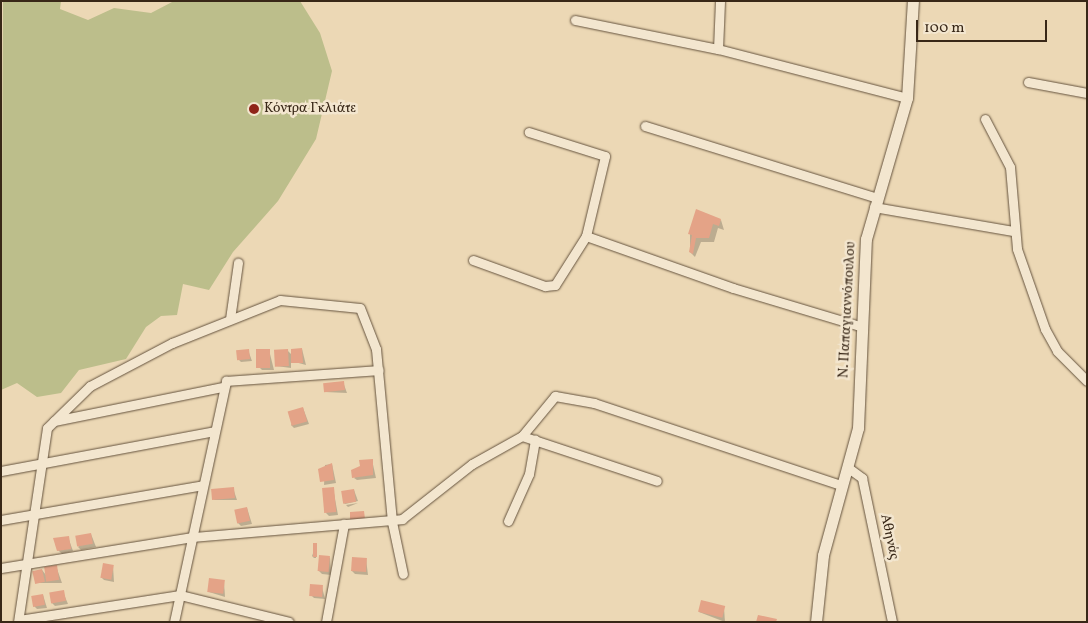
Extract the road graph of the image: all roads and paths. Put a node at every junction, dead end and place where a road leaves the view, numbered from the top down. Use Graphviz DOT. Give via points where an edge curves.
graph roads {
  1 [pos="720,1"];
  2 [pos="912,1"];
  3 [pos="575,20"];
  4 [pos="718,49"];
  5 [pos="1028,82"];
  6 [pos="1087,94"];
  7 [pos="907,98"];
  8 [pos="985,120"];
  9 [pos="645,126"];
  10 [pos="529,132"];
  11 [pos="875,203"];
  12 [pos="1013,231"];
  13 [pos="586,236"];
  14 [pos="473,260"];
  15 [pos="238,263"];
  16 [pos="230,319"];
  17 [pos="860,326"];
  18 [pos="379,370"];
  19 [pos="1087,381"];
  20 [pos="222,387"];
  21 [pos="54,421"];
  22 [pos="214,431"];
  23 [pos="522,436"];
  24 [pos="535,440"];
  25 [pos="39,466"];
  26 [pos="847,467"];
  27 [pos="1,471"];
  28 [pos="657,481"];
  29 [pos="203,485"];
  30 [pos="841,485"];
  31 [pos="32,515"];
  32 [pos="1,520"];
  33 [pos="508,521"];
  34 [pos="392,522"];
  35 [pos="344,524"];
  36 [pos="193,537"];
  37 [pos="26,564"];
  38 [pos="1,568"];
  39 [pos="402,574"];
  40 [pos="180,595"];
  41 [pos="18,621"];
  42 [pos="174,622"];
  43 [pos="289,622"];
  44 [pos="326,622"];
  45 [pos="816,622"];
  46 [pos="892,622"];
  1 -- 4 [label="street"];
  2 -- 7 [label="street, Ν. Παπαγιαννόπουλου"];
  3 -- 4 [label="street"];
  4 -- 7 [label="street"];
  5 -- 6 [label="street"];
  7 -- 11 [label="street, Ν. Παπαγιαννόπουλου"];
  8 -- 12 [label="street" via="1010,167"];
  9 -- 11 [label="street"];
  10 -- 13 [label="street" via="605,156"];
  11 -- 12 [label="street"];
  11 -- 17 [label="street, Ν. Παπαγιαννόπουλου"];
  12 -- 19 [label="street" via="1045,329 1057,352"];
  13 -- 14 [label="street" via="555,286 545,286"];
  13 -- 17 [label="street" via="733,288"];
  15 -- 16 [label="street"];
  16 -- 18 [label="street" via="280,300 360,308"];
  16 -- 21 [label="street" via="90,386"];
  17 -- 26 [label="street, Ν. Παπαγιαννόπουλου" via="858,428"];
  18 -- 20 [label="street" via="236,378"];
  18 -- 34 [label="street"];
  20 -- 21 [label="street"];
  20 -- 22 [label="street"];
  21 -- 25 [label="street" via="43,439"];
  22 -- 25 [label="street"];
  22 -- 29 [label="street"];
  23 -- 24 [label="street"];
  23 -- 30 [label="street" via="554,396 565,396"];
  23 -- 34 [label="street" via="472,464 402,519"];
  24 -- 28 [label="street"];
  24 -- 33 [label="street" via="529,474"];
  25 -- 27 [label="street"];
  25 -- 31 [label="street"];
  26 -- 30 [label="street, Ν. Παπαγιαννόπουλου"];
  26 -- 46 [label="street, Αθηνάς" via="862,478"];
  29 -- 31 [label="street"];
  29 -- 36 [label="street"];
  30 -- 45 [label="street, Ν. Παπαγιαννόπουλου" via="818,585"];
  31 -- 32 [label="street"];
  31 -- 37 [label="street"];
  34 -- 35 [label="street"];
  34 -- 39 [label="street"];
  35 -- 36 [label="street"];
  35 -- 44 [label="street"];
  36 -- 37 [label="street"];
  36 -- 40 [label="street"];
  37 -- 38 [label="street"];
  37 -- 41 [label="street"];
  40 -- 41 [label="street"];
  40 -- 42 [label="street"];
  40 -- 43 [label="street"];
}
